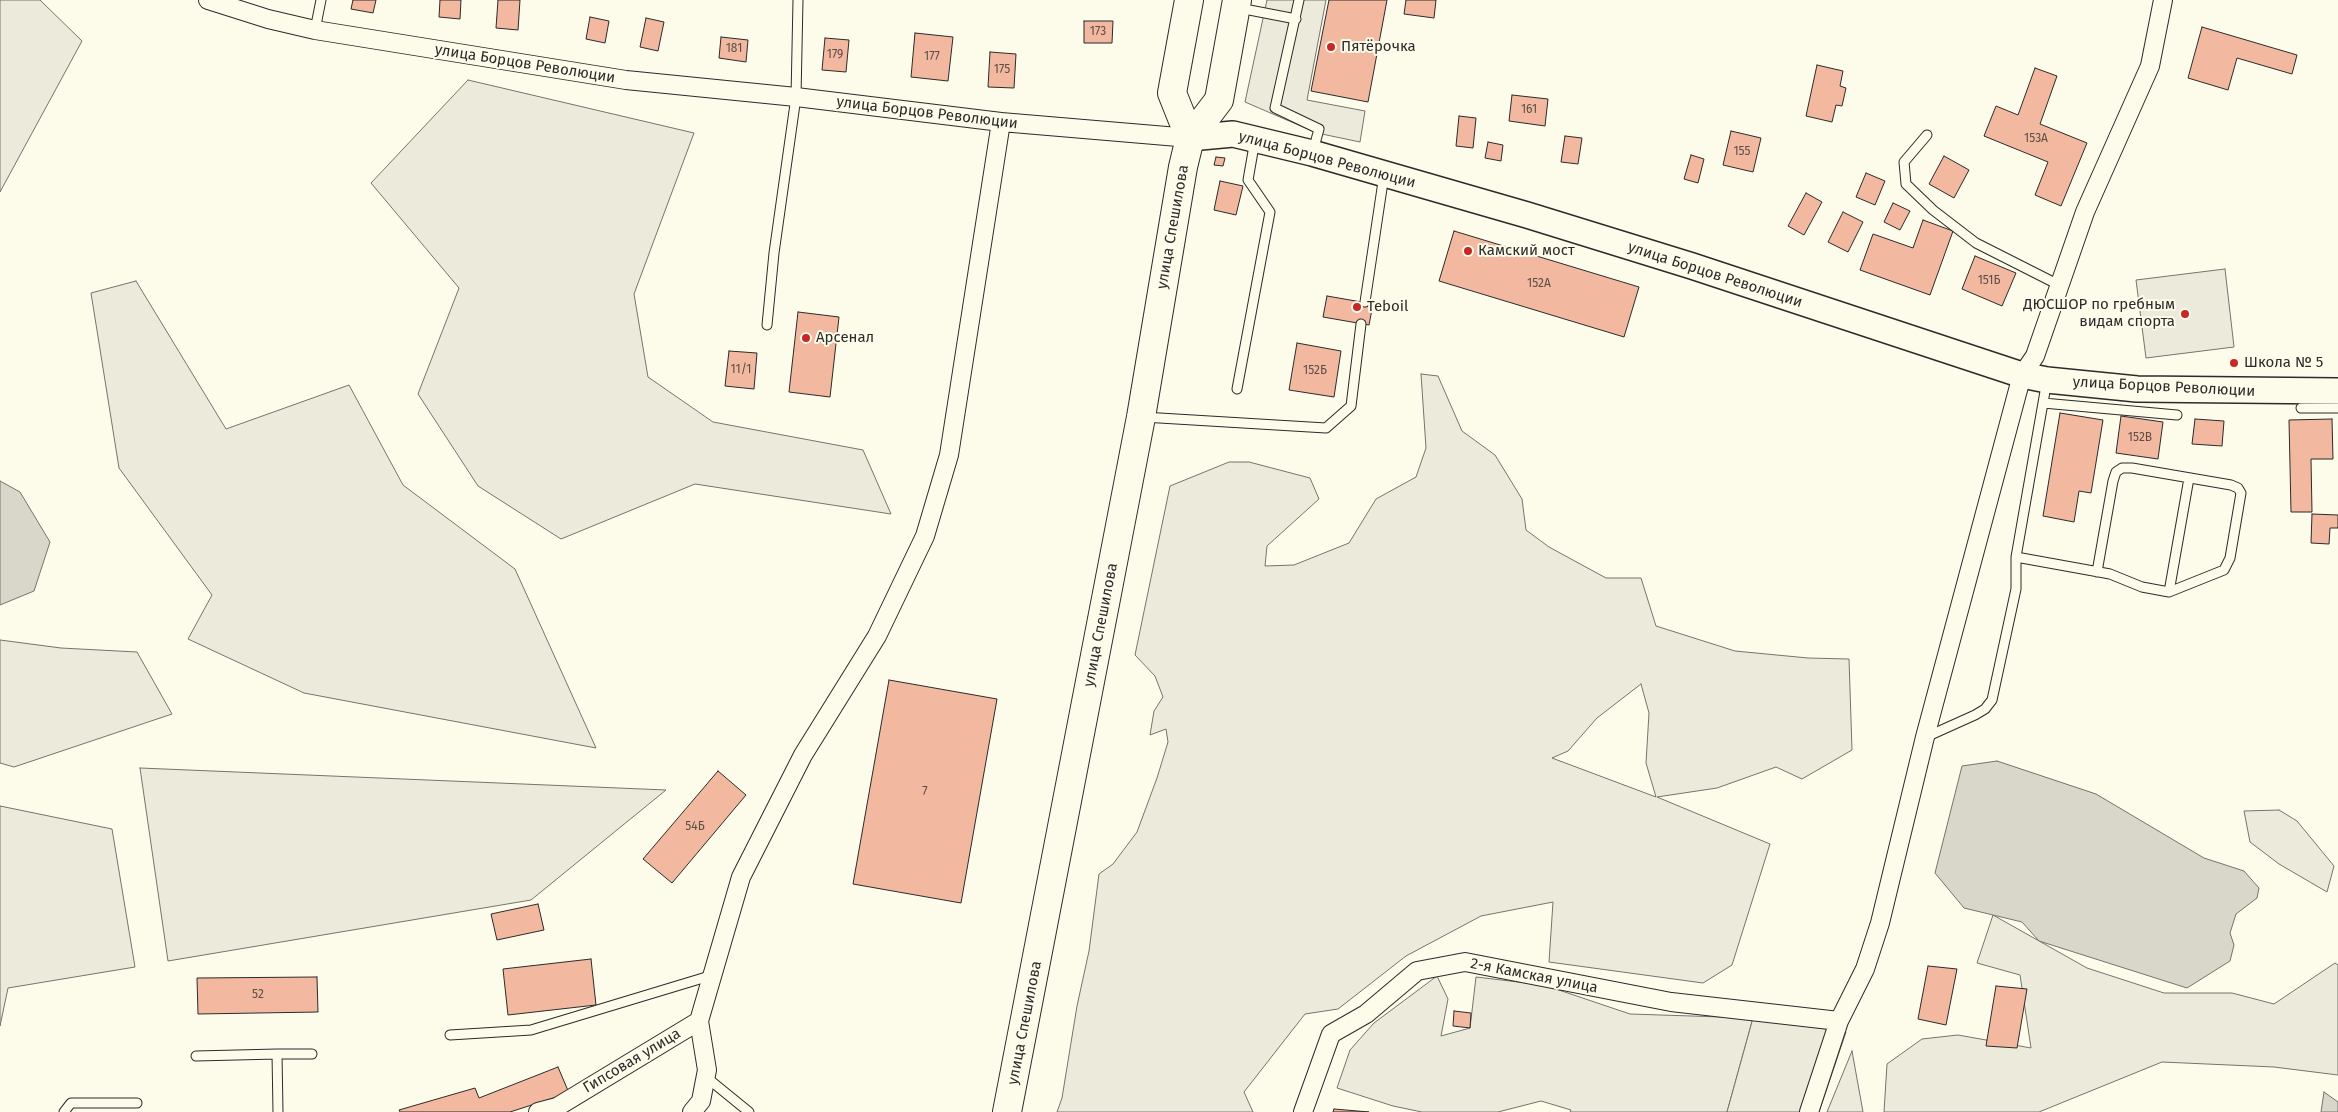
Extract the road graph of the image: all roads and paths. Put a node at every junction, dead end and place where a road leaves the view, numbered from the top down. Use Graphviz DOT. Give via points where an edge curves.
graph roads {
  1 [pos="208,0"];
  2 [pos="321,0"];
  3 [pos="798,0"];
  4 [pos="1189,0"];
  5 [pos="1299,0"];
  6 [pos="2163,0"];
  7 [pos="1237,4"];
  8 [pos="1296,19"];
  9 [pos="315,30"];
  10 [pos="796,97"];
  11 [pos="1001,122"];
  12 [pos="1927,135"];
  13 [pos="1190,138"];
  14 [pos="1256,140"];
  15 [pos="1312,153"];
  16 [pos="1384,175"];
  17 [pos="2059,285"];
  18 [pos="1365,302"];
  19 [pos="1361,324"];
  20 [pos="767,325"];
  21 [pos="2022,375"];
  22 [pos="1237,389"];
  23 [pos="2338,391"];
  24 [pos="2045,392"];
  25 [pos="2165,401"];
  26 [pos="2301,408"];
  27 [pos="2338,408"];
  28 [pos="2176,415"];
  29 [pos="1141,417"];
  30 [pos="2189,478"];
  31 [pos="2016,558"];
  32 [pos="2097,572"];
  33 [pos="2169,592"];
  34 [pos="1925,738"];
  35 [pos="713,974"];
  36 [pos="699,1020"];
  37 [pos="1839,1021"];
  38 [pos="450,1035"];
  39 [pos="277,1054"];
  40 [pos="312,1054"];
  41 [pos="196,1056"];
  42 [pos="706,1076"];
  43 [pos="137,1103"];
  44 [pos="64,1112"];
  45 [pos="278,1112"];
  46 [pos="538,1112"];
  47 [pos="692,1112"];
  48 [pos="749,1112"];
  49 [pos="1007,1112"];
  50 [pos="1303,1112"];
  51 [pos="1809,1112"];
  1 -- 9 [label="street, улица Борцов Революции"];
  2 -- 9 [label="lane"];
  3 -- 10 [label="lane"];
  4 -- 13 [label="main road" via="1172,93"];
  5 -- 8 [label="lane"];
  6 -- 17 [label="street" via="2150,66 2085,212"];
  7 -- 8 [label="lane"];
  7 -- 13 [label="main road, улица Спешилова" via="1219,100"];
  8 -- 15 [label="lane" via="1274,108 1319,129"];
  9 -- 10 [label="street, улица Борцов Революции" via="626,80"];
  10 -- 11 [label="street, улица Борцов Революции"];
  10 -- 20 [label="lane"];
  11 -- 13 [label="street, улица Борцов Революции"];
  11 -- 35 [label="street" via="949,455 925,536 876,636 804,755 741,878"];
  12 -- 17 [label="lane" via="1904,162 1906,184 1976,243"];
  13 -- 14 [label="street, улица Борцов Революции" via="1233,134"];
  13 -- 29 [label="main road, улица Спешилова"];
  14 -- 15 [label="street, улица Борцов Революции"];
  14 -- 22 [label="lane" via="1248,180 1270,212"];
  15 -- 16 [label="street, улица Борцов Революции"];
  16 -- 18 [label="lane"];
  16 -- 21 [label="street, улица Борцов Революции" via="1692,266"];
  17 -- 21 [label="street" via="2035,356"];
  19 -- 29 [label="lane" via="1352,406 1326,428"];
  21 -- 24 [label="street, улица Борцов Революции"];
  21 -- 34 [label="street"];
  23 -- 25 [label="street, улица Борцов Революции"];
  24 -- 25 [label="street, улица Борцов Революции" via="2137,389"];
  24 -- 31 [label="lane"];
  25 -- 28 [label="lane"];
  26 -- 27 [label="lane"];
  29 -- 49 [label="main road, улица Спешилова"];
  30 -- 32 [label="lane" via="2132,468 2116,472"];
  30 -- 33 [label="lane"];
  30 -- 33 [label="lane" via="2231,485 2238,488 2241,500 2230,558 2224,570"];
  31 -- 32 [label="lane"];
  31 -- 34 [label="lane" via="2016,589 1992,700 1986,709"];
  32 -- 33 [label="lane"];
  34 -- 37 [label="street" via="1880,923 1865,969"];
  35 -- 36 [label="street"];
  35 -- 38 [label="lane" via="531,1030"];
  36 -- 42 [label="street" via="708,1070"];
  36 -- 46 [label="street, Гипсовая улица" via="557,1107"];
  37 -- 50 [label="street, 2-я Камская улица" via="1671,1002 1465,962 1417,971 1366,1014 1331,1034"];
  37 -- 51 [label="street"];
  39 -- 40 [label="lane"];
  39 -- 41 [label="lane"];
  39 -- 45 [label="lane"];
  42 -- 47 [label="street" via="701,1101"];
  42 -- 48 [label="lane"];
  43 -- 44 [label="lane" via="71,1104"];
}
